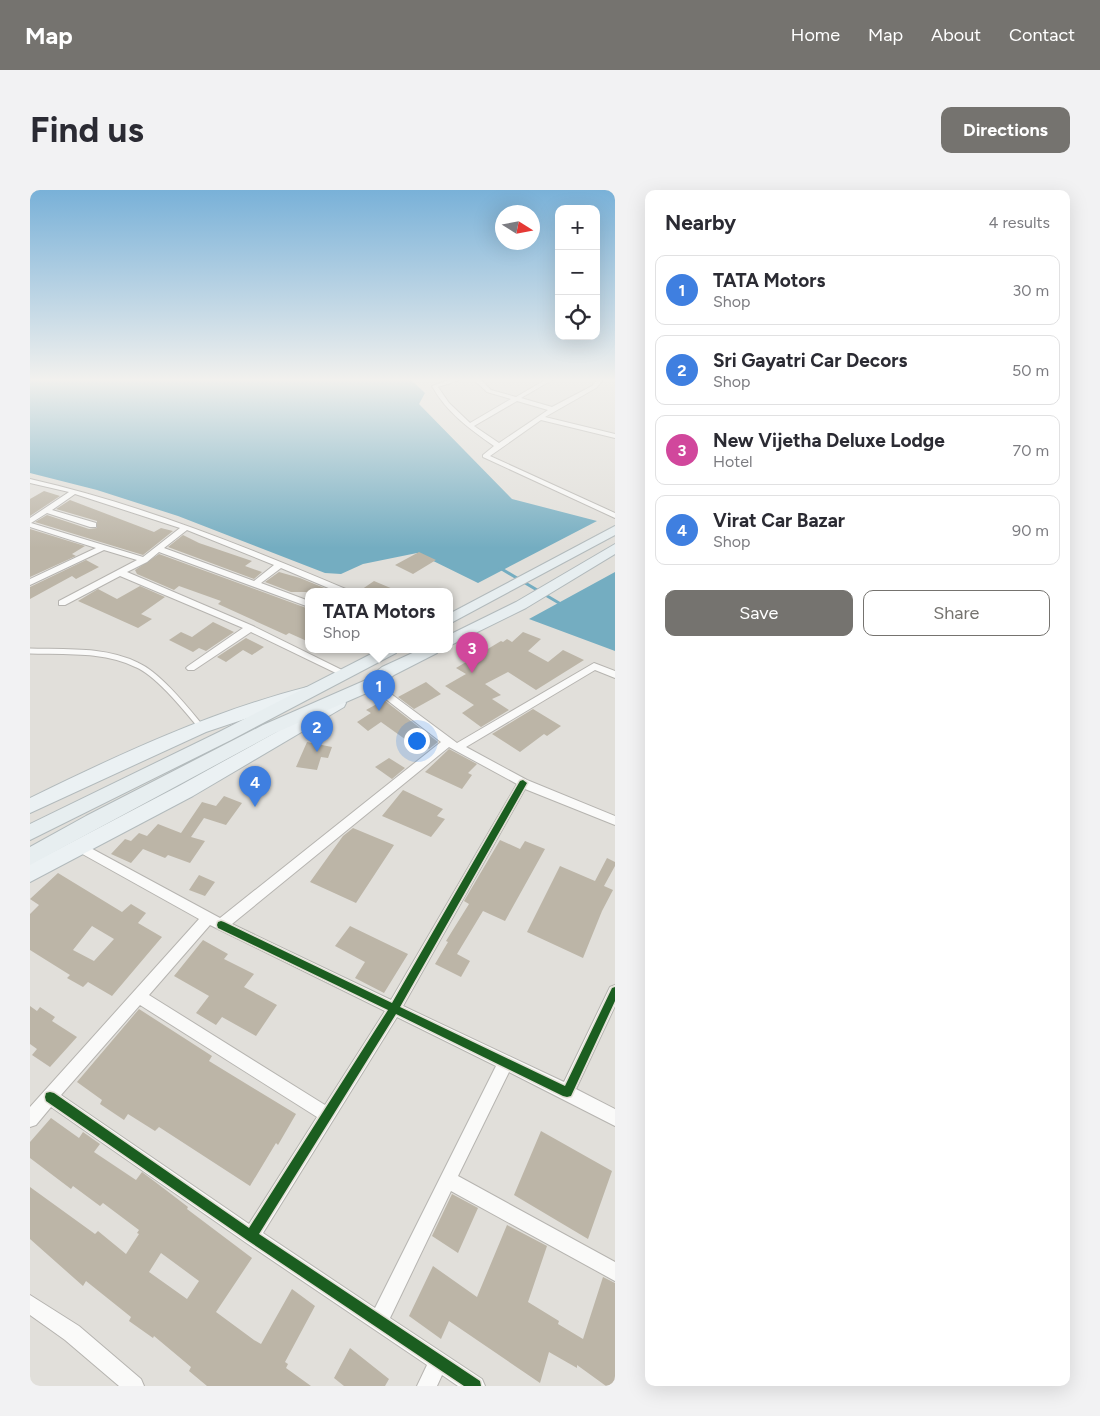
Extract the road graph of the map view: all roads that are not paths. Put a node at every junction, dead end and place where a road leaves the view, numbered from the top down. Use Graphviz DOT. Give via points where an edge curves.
graph roads {
  1 [pos="484,436"];
  2 [pos="513,436"];
  3 [pos="498,446"];
  4 [pos="30,481"];
  5 [pos="75,491"];
  6 [pos="46,510"];
  7 [pos="615,516"];
  8 [pos="30,521"];
  9 [pos="30,525"];
  10 [pos="93,525"];
  11 [pos="186,528"];
  12 [pos="615,530"];
  13 [pos="104,546"];
  14 [pos="615,548"];
  15 [pos="158,549"];
  16 [pos="144,560"];
  17 [pos="280,565"];
  18 [pos="121,573"];
  19 [pos="30,582"];
  20 [pos="255,584"];
  21 [pos="335,588"];
  22 [pos="490,599"];
  23 [pos="62,603"];
  24 [pos="305,603"];
  25 [pos="453,618"];
  26 [pos="250,628"];
  27 [pos="453,639"];
  28 [pos="30,651"];
  29 [pos="384,653"];
  30 [pos="425,653"];
  31 [pos="191,668"];
  32 [pos="343,673"];
  33 [pos="615,675"];
  34 [pos="372,684"];
  35 [pos="307,692"];
  36 [pos="201,727"];
  37 [pos="453,744"];
  38 [pos="523,782"];
  39 [pos="30,806"];
  40 [pos="615,821"];
  41 [pos="30,833"];
  42 [pos="81,848"];
  43 [pos="30,857"];
  44 [pos="30,874"];
  45 [pos="208,918"];
  46 [pos="221,925"];
  47 [pos="615,991"];
  48 [pos="138,996"];
  49 [pos="395,1007"];
  50 [pos="506,1062"];
  51 [pos="567,1092"];
  52 [pos="50,1097"];
  53 [pos="327,1115"];
  54 [pos="615,1118"];
  55 [pos="30,1119"];
  56 [pos="447,1179"];
  57 [pos="251,1236"];
  58 [pos="615,1272"];
  59 [pos="30,1304"];
  60 [pos="378,1322"];
  61 [pos="439,1362"];
  62 [pos="134,1386"];
  63 [pos="427,1386"];
  64 [pos="475,1386"];
  1 -- 3 [label="street"];
  2 -- 3 [label="street"];
  3 -- 7 [label="street" via="485,456"];
  4 -- 5 [label="street"];
  5 -- 6 [label="street"];
  5 -- 11 [label="street"];
  6 -- 8 [label="street"];
  6 -- 10 [label="street"];
  9 -- 13 [label="street"];
  11 -- 15 [label="street"];
  11 -- 17 [label="street"];
  12 -- 22 [label="highway"];
  13 -- 16 [label="street"];
  13 -- 19 [label="street"];
  14 -- 27 [label="highway" via="521,605"];
  15 -- 16 [label="street"];
  15 -- 20 [label="street"];
  16 -- 18 [label="street"];
  17 -- 20 [label="street"];
  17 -- 21 [label="street"];
  18 -- 23 [label="street"];
  18 -- 26 [label="street"];
  20 -- 24 [label="street"];
  22 -- 25 [label="highway"];
  26 -- 31 [label="street"];
  26 -- 32 [label="street"];
  28 -- 36 [label="lane" via="95,653 138,665 176,697"];
  29 -- 32 [label="highway"];
  30 -- 34 [label="highway" via="388,671"];
  32 -- 35 [label="highway"];
  33 -- 37 [label="street" via="594,666"];
  34 -- 37 [label="street"];
  34 -- 42 [label="main road"];
  34 -- 43 [label="highway" via="269,729"];
  35 -- 36 [label="main road" via="268,702"];
  35 -- 41 [label="highway"];
  36 -- 39 [label="main road" via="129,757"];
  37 -- 38 [label="street"];
  37 -- 46 [label="street"];
  38 -- 40 [label="street"];
  38 -- 49 [label="street"];
  42 -- 44 [label="main road"];
  42 -- 45 [label="street"];
  45 -- 46 [label="street"];
  45 -- 48 [label="street"];
  46 -- 49 [label="street"];
  47 -- 51 [label="street"];
  48 -- 52 [label="street"];
  48 -- 53 [label="street"];
  49 -- 50 [label="street"];
  49 -- 53 [label="street"];
  50 -- 51 [label="street"];
  50 -- 56 [label="street"];
  51 -- 54 [label="street"];
  52 -- 55 [label="street"];
  52 -- 57 [label="street"];
  53 -- 57 [label="street"];
  56 -- 58 [label="street"];
  56 -- 60 [label="street"];
  57 -- 60 [label="street"];
  59 -- 62 [label="street" via="72,1333"];
  60 -- 61 [label="street"];
  61 -- 63 [label="street"];
  61 -- 64 [label="street"];
}
